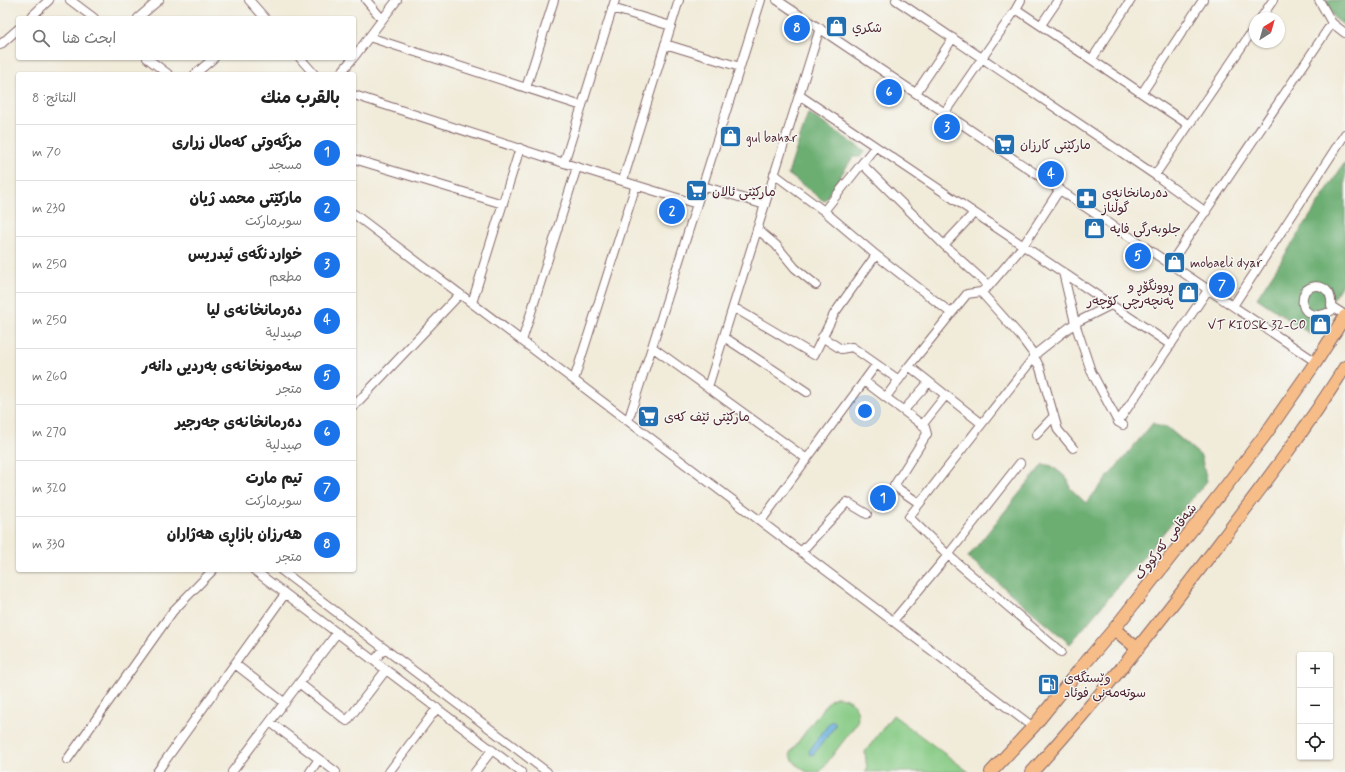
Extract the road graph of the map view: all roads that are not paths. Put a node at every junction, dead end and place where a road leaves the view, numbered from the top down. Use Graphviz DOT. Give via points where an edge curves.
graph roads {
  1 [pos="49,0"];
  2 [pos="70,0"];
  3 [pos="159,0"];
  4 [pos="249,0"];
  5 [pos="366,0"];
  6 [pos="397,0"];
  7 [pos="554,0"];
  8 [pos="679,0"];
  9 [pos="761,0"];
  10 [pos="777,0"];
  11 [pos="896,0"];
  12 [pos="1021,0"];
  13 [pos="1058,0"];
  14 [pos="1131,0"];
  15 [pos="1203,0"];
  16 [pos="1273,0"];
  17 [pos="1319,0"];
  18 [pos="614,4"];
  19 [pos="1016,9"];
  20 [pos="1265,12"];
  21 [pos="32,16"];
  22 [pos="91,16"];
  23 [pos="140,16"];
  24 [pos="262,16"];
  25 [pos="382,19"];
  26 [pos="1332,23"];
  27 [pos="1041,25"];
  28 [pos="670,26"];
  29 [pos="820,28"];
  30 [pos="16,31"];
  31 [pos="1345,33"];
  32 [pos="1249,36"];
  33 [pos="369,37"];
  34 [pos="953,38"];
  35 [pos="665,44"];
  36 [pos="0,45"];
  37 [pos="356,53"];
  38 [pos="982,58"];
  39 [pos="1092,59"];
  40 [pos="150,60"];
  41 [pos="212,60"];
  42 [pos="302,60"];
  43 [pos="351,60"];
  44 [pos="740,67"];
  45 [pos="165,72"];
  46 [pos="198,72"];
  47 [pos="312,72"];
  48 [pos="342,72"];
  49 [pos="526,88"];
  50 [pos="916,93"];
  51 [pos="1142,93"];
  52 [pos="356,96"];
  53 [pos="799,96"];
  54 [pos="582,106"];
  55 [pos="945,112"];
  56 [pos="1189,125"];
  57 [pos="1345,134"];
  58 [pos="875,147"];
  59 [pos="520,148"];
  60 [pos="356,160"];
  61 [pos="564,163"];
  62 [pos="862,164"];
  63 [pos="577,167"];
  64 [pos="774,174"];
  65 [pos="1155,175"];
  66 [pos="623,180"];
  67 [pos="636,185"];
  68 [pos="703,186"];
  69 [pos="1060,190"];
  70 [pos="503,204"];
  71 [pos="697,204"];
  72 [pos="765,206"];
  73 [pos="824,211"];
  74 [pos="1206,212"];
  75 [pos="974,213"];
  76 [pos="356,216"];
  77 [pos="757,229"];
  78 [pos="944,245"];
  79 [pos="1024,246"];
  80 [pos="876,255"];
  81 [pos="1170,264"];
  82 [pos="1063,272"];
  83 [pos="816,285"];
  84 [pos="990,286"];
  85 [pos="1208,290"];
  86 [pos="981,292"];
  87 [pos="460,294"];
  88 [pos="472,303"];
  89 [pos="1111,305"];
  90 [pos="1233,306"];
  91 [pos="733,307"];
  92 [pos="1331,311"];
  93 [pos="951,314"];
  94 [pos="1345,315"];
  95 [pos="1075,322"];
  96 [pos="724,337"];
  97 [pos="822,337"];
  98 [pos="522,341"];
  99 [pos="1171,345"];
  100 [pos="652,347"];
  101 [pos="1034,356"];
  102 [pos="1316,362"];
  103 [pos="876,365"];
  104 [pos="909,366"];
  105 [pos="1345,367"];
  106 [pos="574,380"];
  107 [pos="899,380"];
  108 [pos="864,381"];
  109 [pos="929,382"];
  110 [pos="708,387"];
  111 [pos="806,392"];
  112 [pos="946,395"];
  113 [pos="886,397"];
  114 [pos="356,404"];
  115 [pos="904,410"];
  116 [pos="1054,416"];
  117 [pos="628,421"];
  118 [pos="981,423"];
  119 [pos="923,424"];
  120 [pos="1036,435"];
  121 [pos="1073,448"];
  122 [pos="806,459"];
  123 [pos="1020,464"];
  124 [pos="919,503"];
  125 [pos="867,514"];
  126 [pos="761,521"];
  127 [pos="801,552"];
  128 [pos="948,554"];
  129 [pos="211,572"];
  130 [pos="257,572"];
  131 [pos="284,572"];
  132 [pos="285,594"];
  133 [pos="893,621"];
  134 [pos="1114,629"];
  135 [pos="338,633"];
  136 [pos="384,649"];
  137 [pos="1138,649"];
  138 [pos="1061,652"];
  139 [pos="374,661"];
  140 [pos="235,664"];
  141 [pos="386,670"];
  142 [pos="299,683"];
  143 [pos="285,703"];
  144 [pos="437,708"];
  145 [pos="270,722"];
  146 [pos="1033,727"];
  147 [pos="492,750"];
  148 [pos="319,759"];
  149 [pos="67,760"];
  150 [pos="157,772"];
  151 [pos="232,772"];
  152 [pos="310,772"];
  153 [pos="336,772"];
  154 [pos="389,772"];
  155 [pos="475,772"];
  156 [pos="521,772"];
  157 [pos="547,772"];
  158 [pos="991,772"];
  159 [pos="1032,772"];
  1 -- 21 [label="street"];
  2 -- 22 [label="street"];
  3 -- 23 [label="street"];
  4 -- 24 [label="street"];
  5 -- 25 [label="street"];
  6 -- 25 [label="street"];
  7 -- 49 [label="street"];
  8 -- 28 [label="street"];
  9 -- 44 [label="street"];
  10 -- 29 [label="street"];
  11 -- 34 [label="street"];
  12 -- 19 [label="street"];
  13 -- 27 [label="street"];
  14 -- 39 [label="street"];
  15 -- 51 [label="street"];
  16 -- 20 [label="street"];
  17 -- 26 [label="street"];
  18 -- 28 [label="street"];
  18 -- 54 [label="street"];
  19 -- 27 [label="street"];
  19 -- 38 [label="street"];
  25 -- 33 [label="street"];
  26 -- 31 [label="street"];
  26 -- 74 [label="street"];
  27 -- 39 [label="street"];
  28 -- 35 [label="street"];
  29 -- 50 [label="street"];
  29 -- 53 [label="street"];
  30 -- 36 [label="street"];
  32 -- 56 [label="street"];
  33 -- 37 [label="street"];
  33 -- 49 [label="street"];
  34 -- 38 [label="street"];
  34 -- 50 [label="street"];
  35 -- 44 [label="street"];
  35 -- 66 [label="street"];
  38 -- 55 [label="street"];
  38 -- 65 [label="street"];
  39 -- 51 [label="street"];
  40 -- 45 [label="street"];
  41 -- 46 [label="street"];
  42 -- 47 [label="street"];
  43 -- 48 [label="street"];
  44 -- 68 [label="street"];
  49 -- 54 [label="street"];
  50 -- 55 [label="street"];
  51 -- 56 [label="street"];
  52 -- 59 [label="street"];
  53 -- 58 [label="street"];
  53 -- 64 [label="street"];
  54 -- 61 [label="street"];
  55 -- 69 [label="street"];
  56 -- 65 [label="street"];
  57 -- 90 [label="street"];
  58 -- 62 [label="street"];
  58 -- 75 [label="street"];
  59 -- 61 [label="street"];
  59 -- 70 [label="street"];
  60 -- 70 [label="street"];
  61 -- 63 [label="street"];
  62 -- 73 [label="street"];
  62 -- 78 [label="street"];
  63 -- 66 [label="street"];
  63 -- 98 [label="street"];
  64 -- 72 [label="street"];
  64 -- 73 [label="street"];
  65 -- 74 [label="street"];
  66 -- 67 [label="street"];
  67 -- 71 [label="street"];
  67 -- 106 [label="street"];
  68 -- 71 [label="street"];
  68 -- 72 [label="street"];
  69 -- 79 [label="street"];
  69 -- 81 [label="street"];
  70 -- 88 [label="street"];
  71 -- 100 [label="street"];
  72 -- 77 [label="street"];
  73 -- 80 [label="street"];
  74 -- 81 [label="street"];
  75 -- 78 [label="street"];
  75 -- 79 [label="street"];
  76 -- 87 [label="street"];
  77 -- 83 [label="street" via="776,245 795,268"];
  77 -- 91 [label="street"];
  78 -- 84 [label="street"];
  79 -- 82 [label="street"];
  79 -- 84 [label="street"];
  80 -- 93 [label="street"];
  80 -- 97 [label="street" via="834,314"];
  81 -- 85 [label="street"];
  82 -- 89 [label="street"];
  82 -- 95 [label="street"];
  84 -- 86 [label="street"];
  85 -- 90 [label="street"];
  85 -- 99 [label="street"];
  86 -- 93 [label="street" via="967,294"];
  86 -- 101 [label="street" via="1021,337"];
  87 -- 88 [label="street"];
  87 -- 114 [label="street"];
  88 -- 98 [label="street"];
  89 -- 95 [label="street"];
  89 -- 99 [label="street"];
  90 -- 102 [label="street"];
  91 -- 96 [label="street"];
  91 -- 97 [label="street" via="814,355"];
  92 -- 94 [label="street" via="1315,316 1306,310 1303,301 1305,291 1317,286 1326,290 1330,295 1331,306"];
  93 -- 104 [label="street"];
  94 -- 102 [label="highway, شەقامی کەرکووک"];
  95 -- 99 [label="street" via="1092,371 1121,423"];
  95 -- 101 [label="street"];
  96 -- 110 [label="street"];
  96 -- 111 [label="street"];
  97 -- 103 [label="street" via="841,349 852,347"];
  98 -- 106 [label="street"];
  100 -- 110 [label="street"];
  100 -- 117 [label="street"];
  101 -- 116 [label="street" via="1046,385"];
  101 -- 118 [label="street"];
  102 -- 134 [label="highway, شەقامی کەرکووک" via="1255,448"];
  103 -- 107 [label="street"];
  103 -- 108 [label="street"];
  104 -- 107 [label="street"];
  104 -- 109 [label="street"];
  105 -- 137 [label="highway" via="1263,486"];
  106 -- 117 [label="street"];
  107 -- 113 [label="street"];
  108 -- 113 [label="street"];
  108 -- 122 [label="street"];
  109 -- 112 [label="street"];
  109 -- 115 [label="street"];
  110 -- 122 [label="street"];
  112 -- 118 [label="street"];
  112 -- 119 [label="street"];
  113 -- 115 [label="street"];
  115 -- 119 [label="street"];
  116 -- 120 [label="street"];
  116 -- 121 [label="street" via="1058,430"];
  117 -- 126 [label="street"];
  118 -- 124 [label="street"];
  119 -- 124 [label="street" via="927,434 894,486"];
  122 -- 126 [label="street"];
  123 -- 128 [label="street"];
  124 -- 128 [label="street" via="909,517"];
  125 -- 127 [label="street" via="847,502"];
  126 -- 127 [label="street"];
  127 -- 133 [label="street"];
  128 -- 133 [label="street"];
  128 -- 138 [label="street"];
  129 -- 149 [label="street" via="173,611"];
  130 -- 132 [label="street"];
  131 -- 136 [label="street"];
  132 -- 135 [label="street"];
  132 -- 140 [label="street"];
  133 -- 146 [label="street"];
  134 -- 137 [label="highway"];
  134 -- 146 [label="highway, شەقامی کەرکووک"];
  135 -- 139 [label="street"];
  135 -- 142 [label="street"];
  136 -- 139 [label="street"];
  136 -- 157 [label="street"];
  137 -- 159 [label="highway"];
  139 -- 141 [label="street"];
  140 -- 143 [label="street"];
  140 -- 150 [label="street"];
  141 -- 142 [label="street" via="347,721"];
  141 -- 144 [label="street"];
  142 -- 143 [label="street"];
  143 -- 145 [label="street"];
  144 -- 147 [label="street"];
  144 -- 154 [label="street"];
  145 -- 148 [label="street"];
  145 -- 151 [label="street"];
  146 -- 158 [label="highway, شەقامی کەرکووک"];
  147 -- 155 [label="street"];
  147 -- 156 [label="street"];
  148 -- 152 [label="street"];
  148 -- 153 [label="street"];
}
